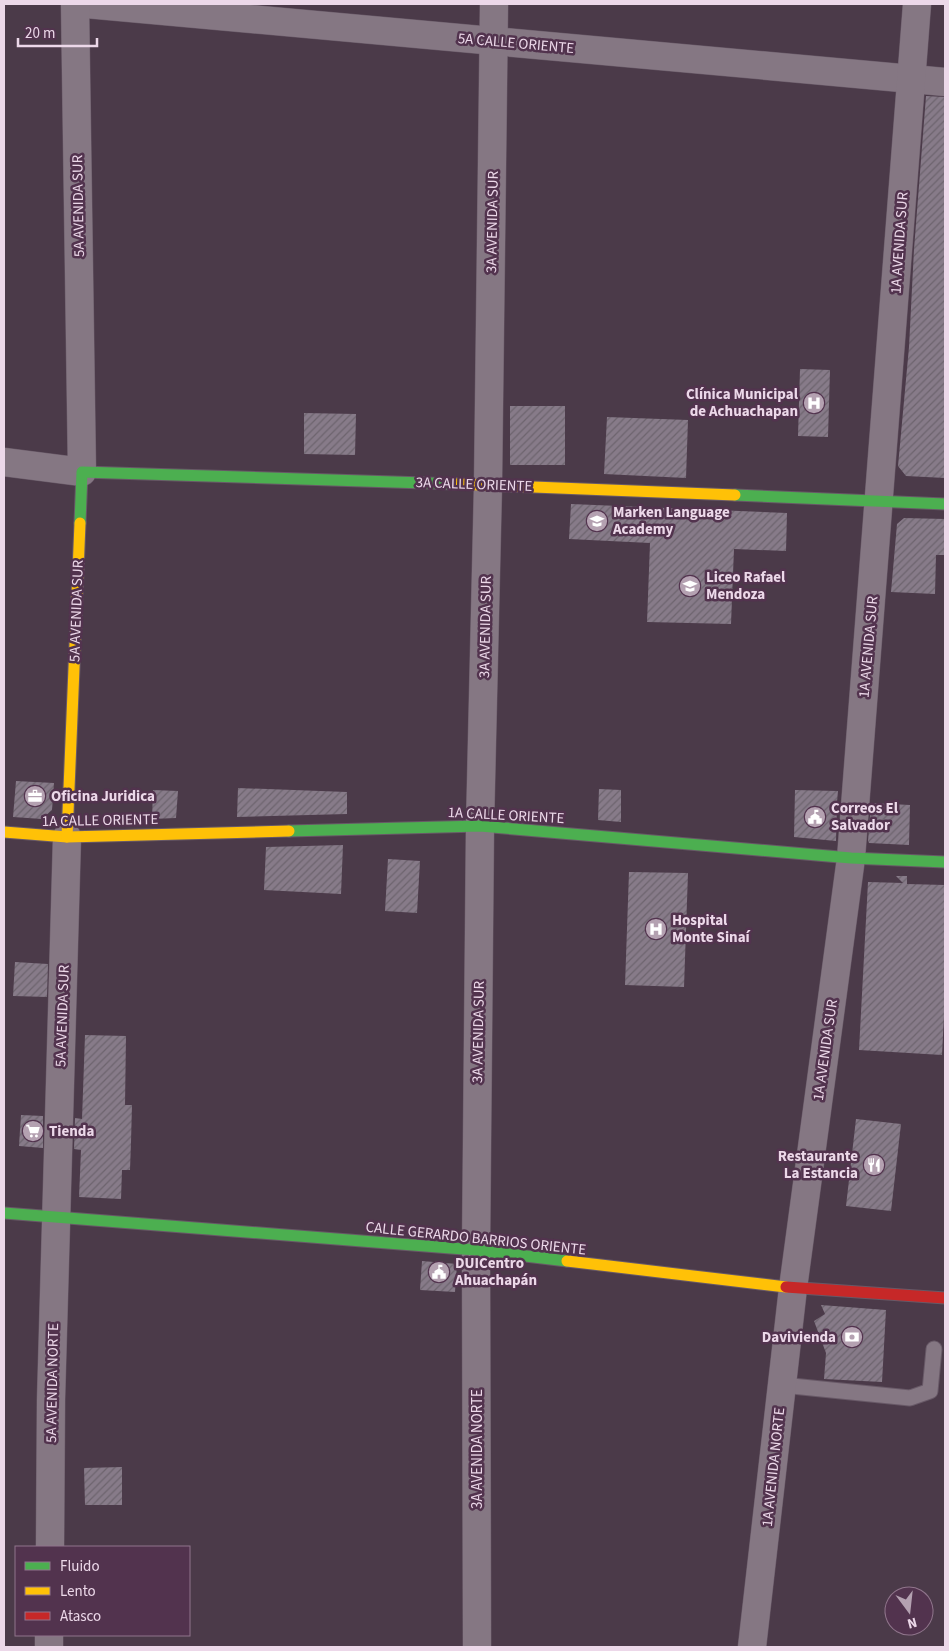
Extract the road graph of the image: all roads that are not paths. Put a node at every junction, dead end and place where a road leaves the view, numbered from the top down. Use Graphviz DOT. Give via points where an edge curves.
graph roads {
  1 [pos="75,4"];
  2 [pos="86,4"];
  3 [pos="494,4"];
  4 [pos="917,4"];
  5 [pos="494,41"];
  6 [pos="912,79"];
  7 [pos="945,82"];
  8 [pos="4,462"];
  9 [pos="82,472"];
  10 [pos="488,485"];
  11 [pos="880,501"];
  12 [pos="945,504"];
  13 [pos="480,826"];
  14 [pos="4,832"];
  15 [pos="67,837"];
  16 [pos="851,858"];
  17 [pos="945,862"];
  18 [pos="4,1213"];
  19 [pos="56,1218"];
  20 [pos="476,1250"];
  21 [pos="793,1288"];
  22 [pos="945,1298"];
  23 [pos="934,1349"];
  24 [pos="782,1385"];
  25 [pos="50,1546"];
  26 [pos="477,1647"];
  27 [pos="752,1647"];
  1 -- 9 [label="street, 5A AVENIDA SUR"];
  2 -- 5 [label="street, 5A CALLE ORIENTE"];
  3 -- 5 [label="street, 3A AVENIDA SUR"];
  4 -- 6 [label="street, 1A AVENIDA SUR"];
  5 -- 6 [label="street, 5A CALLE ORIENTE"];
  5 -- 10 [label="street, 3A AVENIDA SUR"];
  6 -- 7 [label="street, 5A CALLE ORIENTE"];
  6 -- 11 [label="street, 1A AVENIDA SUR"];
  8 -- 9 [label="street, 3A CALLE ORIENTE"];
  9 -- 10 [label="main road, 3A CALLE ORIENTE"];
  9 -- 15 [label="main road, 5A AVENIDA SUR"];
  10 -- 11 [label="main road, 3A CALLE ORIENTE"];
  10 -- 13 [label="street, 3A AVENIDA SUR"];
  11 -- 12 [label="main road, 3A CALLE ORIENTE"];
  11 -- 16 [label="street, 1A AVENIDA SUR"];
  13 -- 15 [label="main road, 1A CALLE ORIENTE"];
  13 -- 16 [label="main road, 1A CALLE ORIENTE"];
  13 -- 20 [label="street, 3A AVENIDA SUR"];
  14 -- 15 [label="main road, 1A CALLE ORIENTE"];
  15 -- 19 [label="street, 5A AVENIDA SUR"];
  16 -- 17 [label="main road, 1A CALLE ORIENTE"];
  16 -- 21 [label="street, 1A AVENIDA SUR"];
  18 -- 19 [label="main road, CALLE GERARDO BARRIOS ORIENTE"];
  19 -- 20 [label="main road, CALLE GERARDO BARRIOS ORIENTE"];
  19 -- 25 [label="street, 5A AVENIDA NORTE"];
  20 -- 21 [label="main road, CALLE GERARDO BARRIOS ORIENTE"];
  20 -- 26 [label="street, 3A AVENIDA NORTE"];
  21 -- 22 [label="main road, CALLE GERARDO BARRIOS ORIENTE"];
  21 -- 24 [label="street, 1A AVENIDA NORTE"];
  23 -- 24 [label="lane" via="930,1391 910,1398"];
  24 -- 27 [label="street, 1A AVENIDA NORTE"];
}
